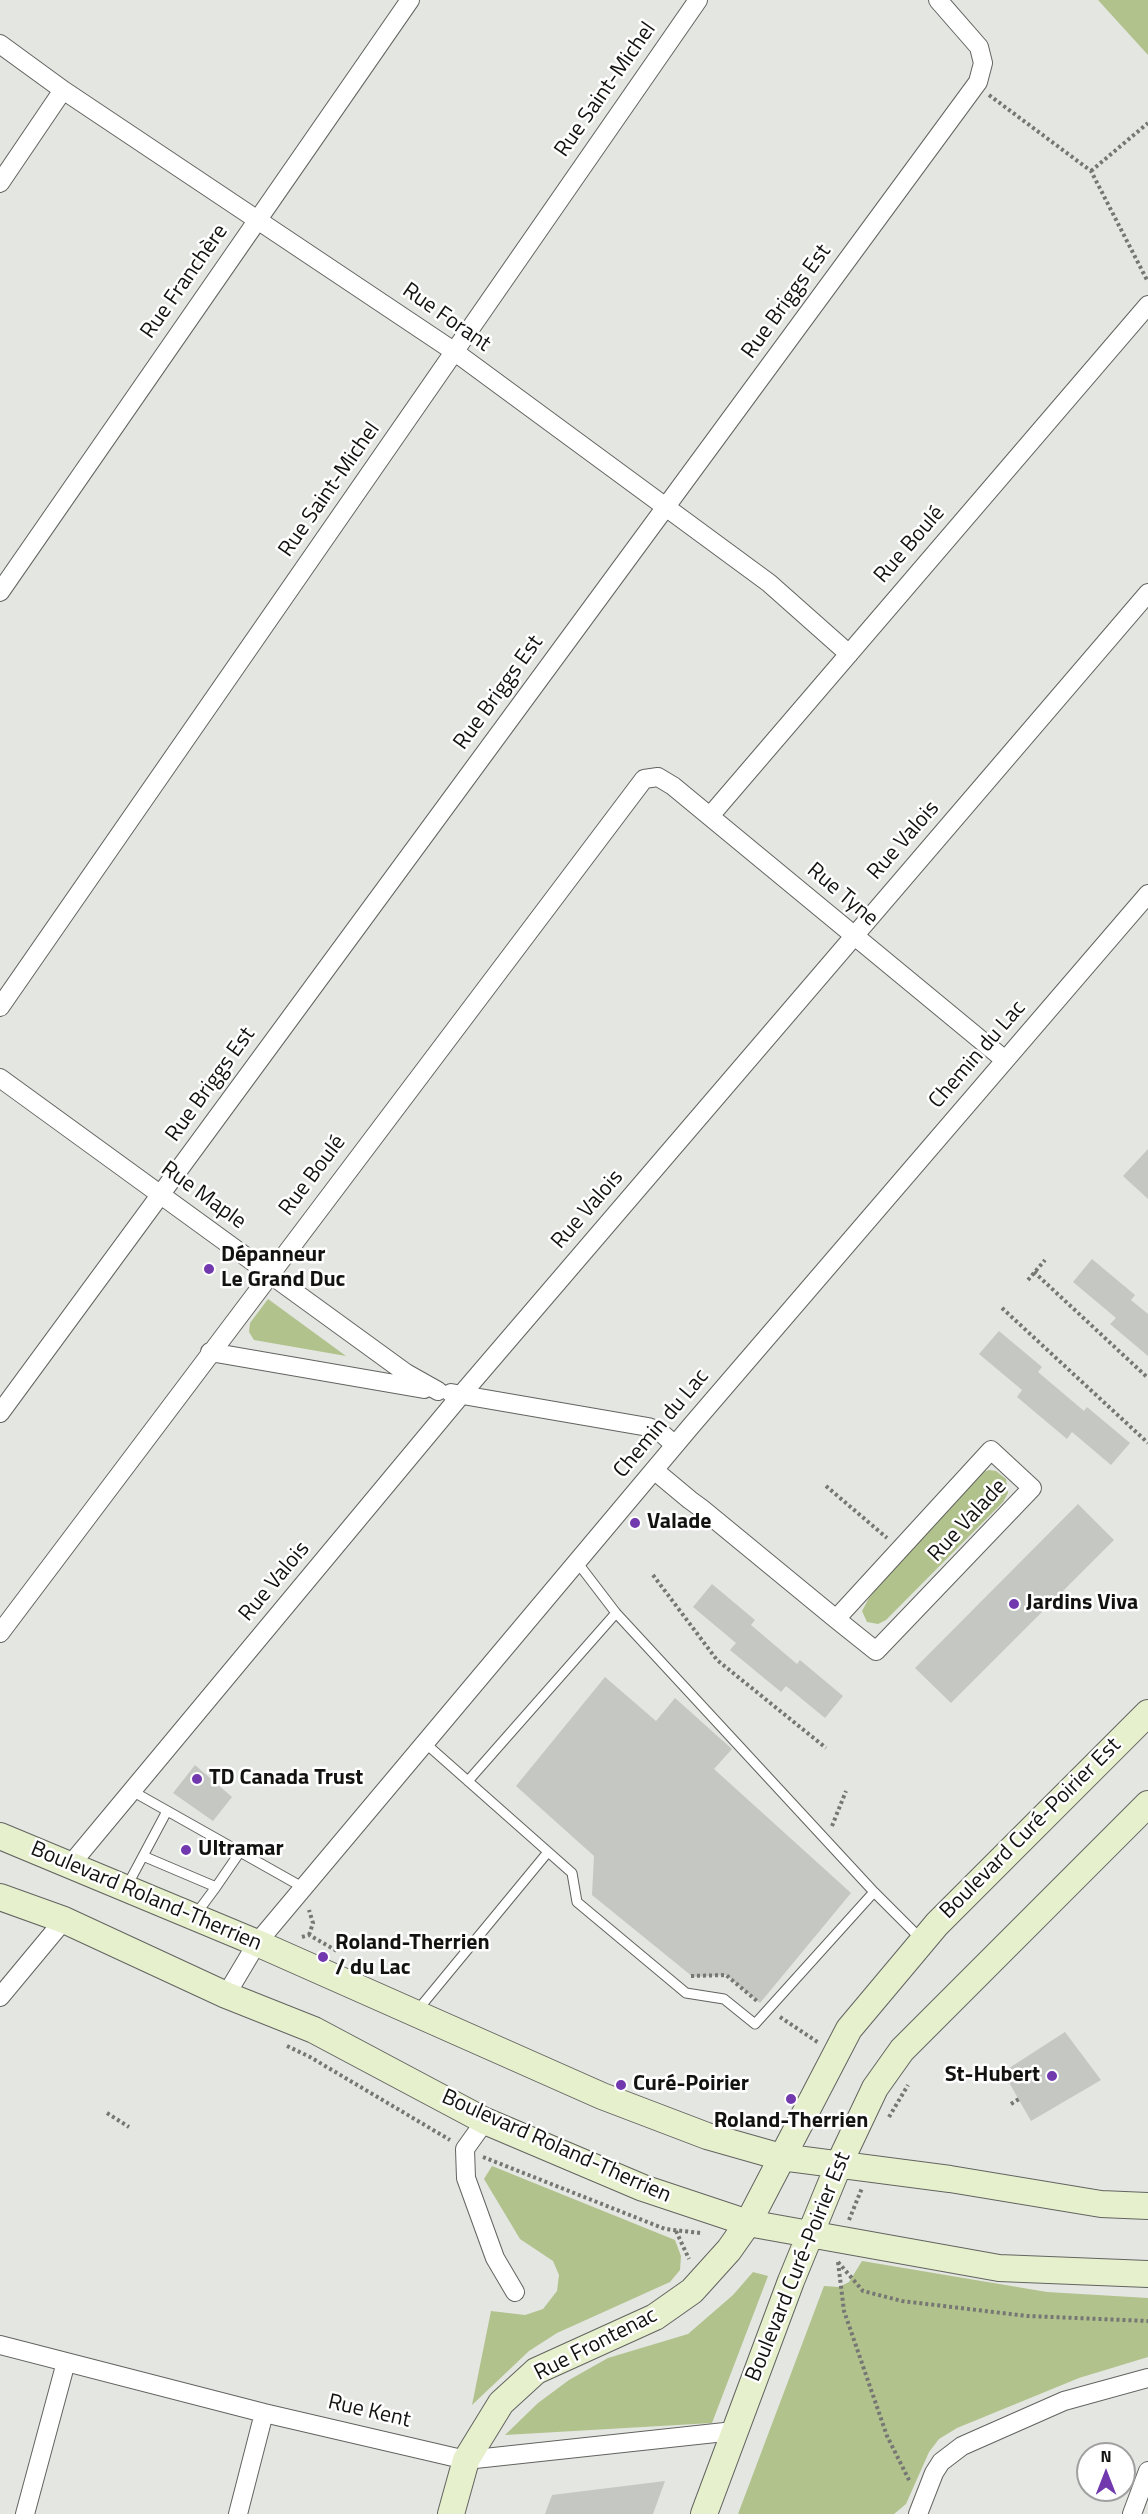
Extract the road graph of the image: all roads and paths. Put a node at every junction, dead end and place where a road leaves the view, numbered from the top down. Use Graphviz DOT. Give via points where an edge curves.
graph roads {
  1 [pos="410,0"];
  2 [pos="698,0"];
  3 [pos="938,0"];
  4 [pos="0,44"];
  5 [pos="63,90"];
  6 [pos="988,95"];
  7 [pos="1148,123"];
  8 [pos="1091,171"];
  9 [pos="0,183"];
  10 [pos="259,219"];
  11 [pos="1148,282"];
  12 [pos="1148,305"];
  13 [pos="455,352"];
  14 [pos="666,506"];
  15 [pos="0,592"];
  16 [pos="1148,593"];
  17 [pos="849,654"];
  18 [pos="644,779"];
  19 [pos="710,816"];
  20 [pos="1148,894"];
  21 [pos="855,937"];
  22 [pos="0,1007"];
  23 [pos="1005,1060"];
  24 [pos="0,1078"];
  25 [pos="160,1195"];
  26 [pos="1045,1260"];
  27 [pos="1035,1272"];
  28 [pos="269,1274"];
  29 [pos="1028,1280"];
  30 [pos="1002,1308"];
  31 [pos="210,1352"];
  32 [pos="1148,1378"];
  33 [pos="438,1391"];
  34 [pos="461,1395"];
  35 [pos="0,1413"];
  36 [pos="1148,1443"];
  37 [pos="675,1445"];
  38 [pos="654,1470"];
  39 [pos="826,1486"];
  40 [pos="900,1550"];
  41 [pos="577,1562"];
  42 [pos="653,1575"];
  43 [pos="616,1613"];
  44 [pos="836,1619"];
  45 [pos="0,1633"];
  46 [pos="1148,1713"];
  47 [pos="425,1743"];
  48 [pos="826,1748"];
  49 [pos="468,1781"];
  50 [pos="132,1791"];
  51 [pos="846,1791"];
  52 [pos="1148,1804"];
  53 [pos="167,1811"];
  54 [pos="0,1836"];
  55 [pos="826,1840"];
  56 [pos="240,1852"];
  57 [pos="548,1852"];
  58 [pos="143,1856"];
  59 [pos="71,1864"];
  60 [pos="127,1887"];
  61 [pos="216,1887"];
  62 [pos="304,1888"];
  63 [pos="874,1892"];
  64 [pos="0,1896"];
  65 [pos="194,1916"];
  66 [pos="64,1920"];
  67 [pos="922,1941"];
  68 [pos="257,1943"];
  69 [pos="684,1970"];
  70 [pos="226,1995"];
  71 [pos="0,1996"];
  72 [pos="768,2010"];
  73 [pos="416,2013"];
  74 [pos="835,2053"];
  75 [pos="909,2083"];
  76 [pos="1018,2098"];
  77 [pos="1011,2104"];
  78 [pos="107,2113"];
  79 [pos="887,2120"];
  80 [pos="485,2121"];
  81 [pos="129,2127"];
  82 [pos="781,2157"];
  83 [pos="839,2164"];
  84 [pos="870,2169"];
  85 [pos="1148,2206"];
  86 [pos="748,2223"];
  87 [pos="812,2235"];
  88 [pos="839,2250"];
  89 [pos="1148,2274"];
  90 [pos="515,2292"];
  91 [pos="0,2345"];
  92 [pos="66,2362"];
  93 [pos="1148,2378"];
  94 [pos="264,2413"];
  95 [pos="734,2431"];
  96 [pos="466,2460"];
  97 [pos="1148,2471"];
  98 [pos="915,2492"];
  99 [pos="26,2514"];
  100 [pos="238,2514"];
  101 [pos="451,2514"];
  102 [pos="704,2514"];
  103 [pos="918,2514"];
  104 [pos="1132,2514"];
  1 -- 10 [label="street, Rue Franchère"];
  2 -- 13 [label="street, Rue Saint-Michel"];
  3 -- 14 [label="street, Rue Briggs Est" via="979,47 983,63 978,82"];
  4 -- 5 [label="street, Rue Forant"];
  5 -- 9 [label="street"];
  5 -- 10 [label="street, Rue Forant"];
  6 -- 8 [label="path"];
  7 -- 8 [label="path"];
  8 -- 11 [label="path"];
  10 -- 13 [label="street, Rue Forant"];
  10 -- 15 [label="street, Rue Franchère"];
  12 -- 17 [label="street, Rue Boulé"];
  13 -- 14 [label="street, Rue Forant"];
  13 -- 22 [label="street, Rue Saint-Michel"];
  14 -- 17 [label="street, Rue Forant" via="770,582"];
  14 -- 25 [label="street, Rue Briggs Est"];
  16 -- 21 [label="street, Rue Valois"];
  17 -- 19 [label="street, Rue Boulé"];
  18 -- 19 [label="street, Rue Tyne" via="664,779"];
  18 -- 28 [label="street, Rue Boulé"];
  19 -- 21 [label="street, Rue Tyne"];
  20 -- 23 [label="street, Chemin du Lac"];
  21 -- 23 [label="street, Rue Tyne"];
  21 -- 34 [label="street, Rue Valois"];
  23 -- 37 [label="street, Chemin du Lac"];
  24 -- 25 [label="street, Rue Maple"];
  25 -- 28 [label="street, Rue Maple"];
  25 -- 35 [label="street, Rue Briggs Est"];
  26 -- 27 [label="path"];
  27 -- 29 [label="path"];
  27 -- 32 [label="path"];
  28 -- 31 [label="street, Rue Boulé"];
  28 -- 33 [label="street, Rue Maple" via="412,1378"];
  30 -- 36 [label="path"];
  31 -- 33 [label="street, Rue Maple"];
  31 -- 45 [label="street, Rue Boulé"];
  33 -- 34 [label="street, Rue Maple"];
  34 -- 37 [label="street, Rue Maple" via="648,1427"];
  34 -- 50 [label="street, Rue Valois"];
  37 -- 38 [label="street, Chemin du Lac"];
  38 -- 41 [label="street, Chemin du Lac"];
  38 -- 44 [label="street, Rue Valade"];
  39 -- 40 [label="path"];
  40 -- 44 [label="street, Rue Valade"];
  40 -- 44 [label="street, Rue Valade" via="991,1450 1032,1488 876,1651"];
  41 -- 43 [label="lane"];
  41 -- 47 [label="street, Chemin du Lac"];
  42 -- 48 [label="path" via="717,1660"];
  43 -- 49 [label="lane"];
  43 -- 55 [label="lane"];
  46 -- 67 [label="main road, Boulevard Curé-Poirier Est"];
  47 -- 49 [label="lane"];
  47 -- 62 [label="street, Chemin du Lac"];
  49 -- 57 [label="lane"];
  50 -- 53 [label="lane"];
  50 -- 59 [label="street, Rue Valois"];
  51 -- 55 [label="path"];
  52 -- 83 [label="main road, Boulevard Curé-Poirier Est" via="902,2050 875,2088"];
  53 -- 56 [label="lane"];
  53 -- 58 [label="lane"];
  54 -- 59 [label="main road, Boulevard Roland-Therrien"];
  55 -- 63 [label="lane"];
  56 -- 61 [label="lane"];
  56 -- 62 [label="lane"];
  57 -- 72 [label="lane" via="572,1873 577,1902 686,1993 724,1999 755,2024"];
  57 -- 73 [label="lane"];
  58 -- 60 [label="lane"];
  58 -- 61 [label="lane"];
  59 -- 60 [label="main road, Boulevard Roland-Therrien"];
  60 -- 65 [label="main road, Boulevard Roland-Therrien"];
  61 -- 65 [label="lane"];
  62 -- 68 [label="street, Chemin du Lac"];
  63 -- 67 [label="lane"];
  63 -- 72 [label="lane"];
  64 -- 66 [label="main road, Boulevard Roland-Therrien"];
  65 -- 68 [label="main road, Boulevard Roland-Therrien"];
  66 -- 70 [label="main road, Boulevard Roland-Therrien"];
  66 -- 71 [label="street"];
  67 -- 74 [label="main road, Boulevard Curé-Poirier Est" via="849,2029"];
  68 -- 70 [label="street, Chemin du Lac"];
  68 -- 73 [label="main road, Boulevard Roland-Therrien"];
  69 -- 72 [label="path" via="693,1977 726,1975"];
  70 -- 80 [label="main road, Boulevard Roland-Therrien" via="314,2030"];
  72 -- 74 [label="path"];
  73 -- 82 [label="main road, Boulevard Roland-Therrien" via="602,2096 707,2136"];
  74 -- 82 [label="main road, Boulevard Curé-Poirier Est"];
  75 -- 79 [label="path"];
  76 -- 77 [label="path"];
  78 -- 81 [label="path"];
  80 -- 86 [label="main road, Boulevard Roland-Therrien" via="643,2188"];
  80 -- 90 [label="street" via="465,2150 466,2178 495,2258"];
  82 -- 83 [label="main road, Boulevard Roland-Therrien"];
  82 -- 86 [label="main road, Boulevard Curé-Poirier Est"];
  83 -- 84 [label="main road, Boulevard Roland-Therrien"];
  83 -- 87 [label="main road, Boulevard Curé-Poirier Est"];
  84 -- 85 [label="main road, Boulevard Roland-Therrien" via="1101,2204"];
  84 -- 88 [label="path"];
  86 -- 87 [label="main road, Boulevard Roland-Therrien"];
  86 -- 96 [label="main road, Rue Frontenac" via="692,2291 655,2317 536,2372 501,2403"];
  87 -- 88 [label="main road, Boulevard Roland-Therrien"];
  87 -- 95 [label="main road, Boulevard Curé-Poirier Est"];
  88 -- 89 [label="main road, Boulevard Roland-Therrien" via="999,2268"];
  88 -- 98 [label="path" via="848,2321 886,2436"];
  91 -- 92 [label="street, Rue Kent"];
  92 -- 94 [label="street, Rue Kent"];
  92 -- 99 [label="street"];
  93 -- 103 [label="street" via="1064,2401 962,2446 941,2462"];
  94 -- 96 [label="street, Rue Kent"];
  94 -- 100 [label="street"];
  95 -- 96 [label="street, Rue Kent"];
  95 -- 102 [label="main road, Boulevard Curé-Poirier Est"];
  96 -- 101 [label="main road, Rue Frontenac"];
  97 -- 104 [label="street"];
}
